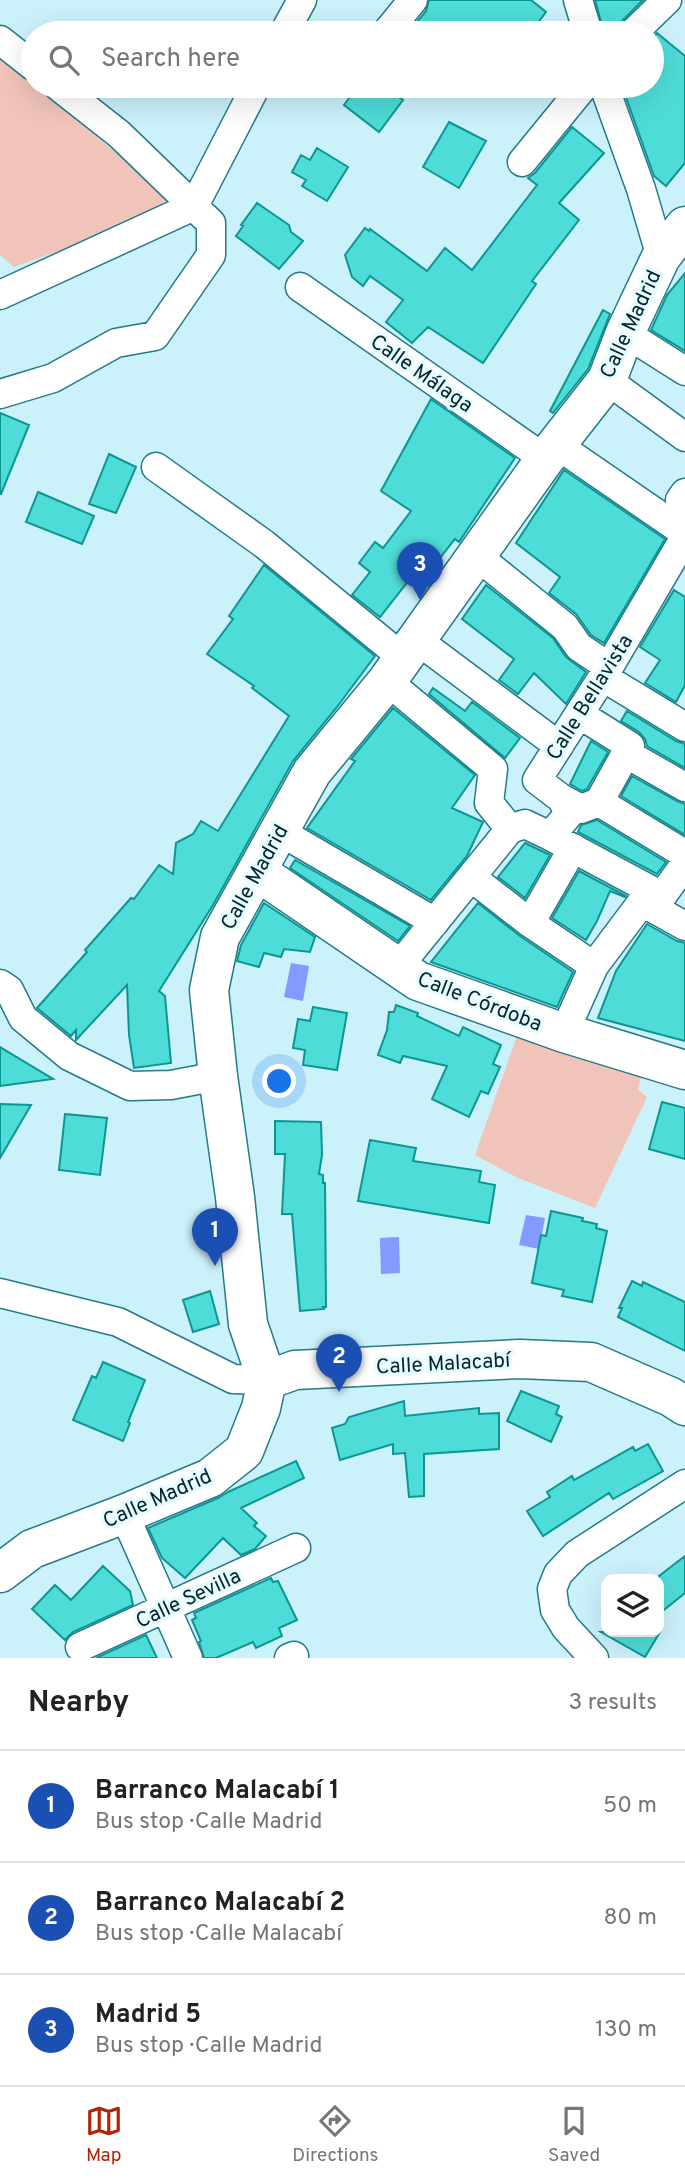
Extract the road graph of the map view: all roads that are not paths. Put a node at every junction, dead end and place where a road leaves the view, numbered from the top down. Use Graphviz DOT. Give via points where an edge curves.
graph roads {
  1 [pos="302,0"];
  2 [pos="413,0"];
  3 [pos="578,0"];
  4 [pos="667,0"];
  5 [pos="291,21"];
  6 [pos="396,21"];
  7 [pos="584,21"];
  8 [pos="646,21"];
  9 [pos="0,40"];
  10 [pos="21,57"];
  11 [pos="73,98"];
  12 [pos="250,98"];
  13 [pos="574,98"];
  14 [pos="608,98"];
  15 [pos="522,162"];
  16 [pos="194,206"];
  17 [pos="685,226"];
  18 [pos="661,257"];
  19 [pos="6,284"];
  20 [pos="300,287"];
  21 [pos="625,333"];
  22 [pos="685,370"];
  23 [pos="607,380"];
  24 [pos="0,394"];
  25 [pos="685,437"];
  26 [pos="551,452"];
  27 [pos="156,467"];
  28 [pos="685,493"];
  29 [pos="685,525"];
  30 [pos="685,535"];
  31 [pos="477,556"];
  32 [pos="676,574"];
  33 [pos="402,660"];
  34 [pos="606,672"];
  35 [pos="579,714"];
  36 [pos="685,727"];
  37 [pos="559,746"];
  38 [pos="627,754"];
  39 [pos="685,787"];
  40 [pos="562,799"];
  41 [pos="599,802"];
  42 [pos="510,829"];
  43 [pos="279,831"];
  44 [pos="561,842"];
  45 [pos="685,854"];
  46 [pos="685,864"];
  47 [pos="258,872"];
  48 [pos="471,877"];
  49 [pos="652,899"];
  50 [pos="435,922"];
  51 [pos="530,923"];
  52 [pos="685,926"];
  53 [pos="594,966"];
  54 [pos="398,967"];
  55 [pos="4,987"];
  56 [pos="564,1032"];
  57 [pos="685,1070"];
  58 [pos="218,1076"];
  59 [pos="0,1293"];
  60 [pos="267,1380"];
  61 [pos="685,1406"];
  62 [pos="685,1484"];
  63 [pos="124,1514"];
  64 [pos="296,1548"];
  65 [pos="0,1573"];
  66 [pos="165,1609"];
  67 [pos="80,1647"];
  68 [pos="188,1658"];
  69 [pos="594,1658"];
  1 -- 5 [label="street"];
  2 -- 6 [label="street"];
  3 -- 7 [label="street"];
  4 -- 8 [label="street"];
  9 -- 10 [label="street"];
  11 -- 16 [label="street" via="119,134"];
  12 -- 16 [label="street"];
  13 -- 15 [label="street"];
  14 -- 18 [label="street"];
  16 -- 19 [label="street"];
  16 -- 24 [label="street" via="211,223 211,255 155,336 116,343 53,378"];
  17 -- 18 [label="street, Calle Madrid"];
  18 -- 21 [label="street, Calle Madrid"];
  20 -- 26 [label="street, Calle Málaga"];
  21 -- 22 [label="street"];
  21 -- 23 [label="street, Calle Madrid"];
  23 -- 25 [label="street"];
  23 -- 26 [label="street, Calle Madrid"];
  26 -- 30 [label="street, Calle Málaga"];
  26 -- 31 [label="street, Calle Madrid"];
  27 -- 33 [label="street" via="264,544"];
  28 -- 29 [label="street" via="680,500"];
  30 -- 32 [label="street, Calle Bellavista"];
  31 -- 33 [label="street, Calle Madrid"];
  31 -- 34 [label="street" via="565,627"];
  32 -- 34 [label="street, Calle Bellavista"];
  33 -- 37 [label="street"];
  33 -- 42 [label="street" via="493,769 489,803"];
  33 -- 43 [label="street, Calle Madrid" via="312,772"];
  34 -- 35 [label="street, Calle Bellavista"];
  34 -- 36 [label="street"];
  35 -- 37 [label="street, Calle Bellavista"];
  35 -- 38 [label="street" via="630,746"];
  37 -- 40 [label="street, Calle Bellavista" via="537,780"];
  38 -- 39 [label="street"];
  38 -- 41 [label="street"];
  40 -- 41 [label="street" via="581,809"];
  40 -- 44 [label="street" via="569,814"];
  41 -- 45 [label="street"];
  42 -- 44 [label="street" via="525,824"];
  42 -- 48 [label="street"];
  43 -- 47 [label="street, Calle Madrid"];
  43 -- 50 [label="street"];
  44 -- 49 [label="street"];
  44 -- 51 [label="street"];
  46 -- 49 [label="street"];
  47 -- 54 [label="street, Calle Córdoba"];
  47 -- 58 [label="street, Calle Madrid" via="220,937 209,990"];
  48 -- 50 [label="street"];
  48 -- 51 [label="street"];
  49 -- 52 [label="street"];
  49 -- 53 [label="street"];
  50 -- 54 [label="street"];
  51 -- 53 [label="street"];
  53 -- 56 [label="street"];
  54 -- 56 [label="street, Calle Córdoba" via="418,981"];
  55 -- 58 [label="street" via="23,1018 69,1056 130,1086 171,1085"];
  56 -- 57 [label="street, Calle Córdoba"];
  58 -- 60 [label="street, Calle Madrid" via="248,1324"];
  59 -- 60 [label="street, Calle Malacabí" via="118,1322 233,1379"];
  60 -- 61 [label="street, Calle Malacabí" via="295,1370 520,1359 591,1362"];
  60 -- 63 [label="street, Calle Madrid" via="244,1451 210,1478"];
  62 -- 69 [label="street" via="577,1554 558,1574 552,1589 555,1611"];
  63 -- 65 [label="street, Calle Madrid" via="32,1549"];
  63 -- 66 [label="street"];
  64 -- 66 [label="street, Calle Sevilla"];
  66 -- 67 [label="street, Calle Sevilla"];
  66 -- 68 [label="street"];
}
